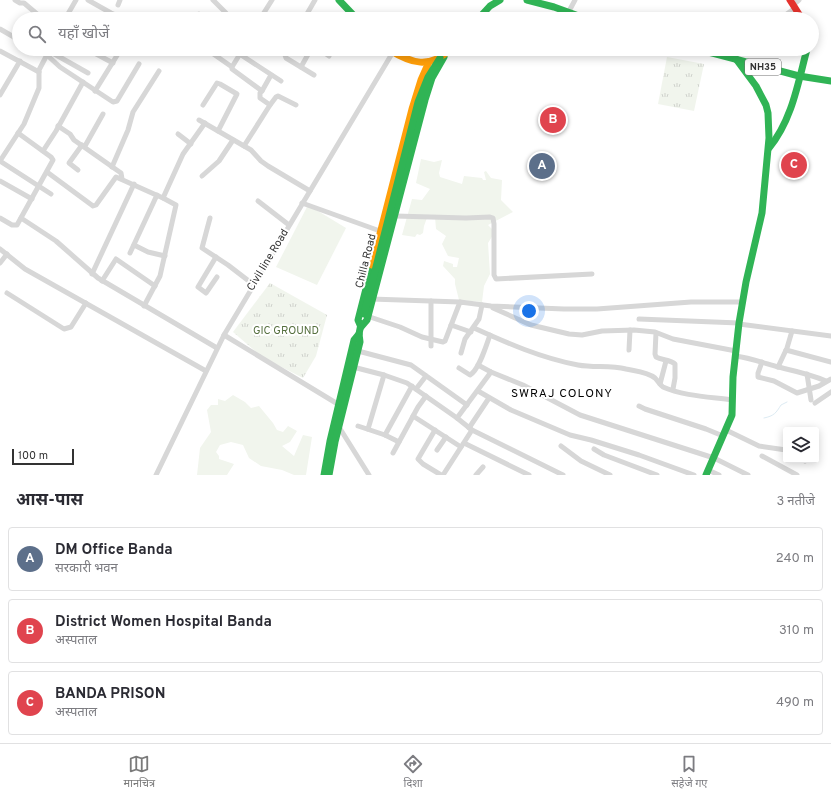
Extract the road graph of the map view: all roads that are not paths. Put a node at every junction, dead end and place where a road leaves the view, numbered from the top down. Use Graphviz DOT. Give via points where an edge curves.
graph roads {
  1 [pos="15,0"];
  2 [pos="76,0"];
  3 [pos="88,0"];
  4 [pos="272,0"];
  5 [pos="315,0"];
  6 [pos="340,0"];
  7 [pos="490,0"];
  8 [pos="500,0"];
  9 [pos="527,0"];
  10 [pos="575,0"];
  11 [pos="216,1"];
  12 [pos="794,3"];
  13 [pos="35,12"];
  14 [pos="69,12"];
  15 [pos="109,12"];
  16 [pos="225,12"];
  17 [pos="264,12"];
  18 [pos="308,12"];
  19 [pos="351,12"];
  20 [pos="483,12"];
  21 [pos="484,12"];
  22 [pos="565,12"];
  23 [pos="569,12"];
  24 [pos="786,12"];
  25 [pos="798,12"];
  26 [pos="0,29"];
  27 [pos="12,36"];
  28 [pos="0,52"];
  29 [pos="47,56"];
  30 [pos="52,56"];
  31 [pos="56,56"];
  32 [pos="100,56"];
  33 [pos="117,56"];
  34 [pos="216,56"];
  35 [pos="238,56"];
  36 [pos="242,56"];
  37 [pos="285,56"];
  38 [pos="307,56"];
  39 [pos="388,56"];
  40 [pos="402,56"];
  41 [pos="724,56"];
  42 [pos="805,56"];
  43 [pos="442,57"];
  44 [pos="736,59"];
  45 [pos="20,61"];
  46 [pos="429,62"];
  47 [pos="113,63"];
  48 [pos="140,64"];
  49 [pos="232,67"];
  50 [pos="301,67"];
  51 [pos="159,71"];
  52 [pos="39,72"];
  53 [pos="88,73"];
  54 [pos="271,75"];
  55 [pos="314,75"];
  56 [pos="799,76"];
  57 [pos="281,81"];
  58 [pos="831,81"];
  59 [pos="83,82"];
  60 [pos="262,90"];
  61 [pos="95,91"];
  62 [pos="0,95"];
  63 [pos="203,105"];
  64 [pos="270,105"];
  65 [pos="296,105"];
  66 [pos="102,114"];
  67 [pos="199,120"];
  68 [pos="205,123"];
  69 [pos="58,126"];
  70 [pos="218,131"];
  71 [pos="18,134"];
  72 [pos="178,134"];
  73 [pos="233,140"];
  74 [pos="191,144"];
  75 [pos="84,146"];
  76 [pos="244,146"];
  77 [pos="768,148"];
  78 [pos="43,151"];
  79 [pos="0,161"];
  80 [pos="112,167"];
  81 [pos="78,170"];
  82 [pos="47,172"];
  83 [pos="202,176"];
  84 [pos="122,179"];
  85 [pos="0,181"];
  86 [pos="134,184"];
  87 [pos="38,186"];
  88 [pos="310,191"];
  89 [pos="51,194"];
  90 [pos="157,195"];
  91 [pos="163,198"];
  92 [pos="32,199"];
  93 [pos="258,201"];
  94 [pos="302,203"];
  95 [pos="394,216"];
  96 [pos="0,218"];
  97 [pos="21,218"];
  98 [pos="210,218"];
  99 [pos="290,225"];
  100 [pos="380,231"];
  101 [pos="134,245"];
  102 [pos="0,249"];
  103 [pos="130,253"];
  104 [pos="7,254"];
  105 [pos="165,256"];
  106 [pos="216,257"];
  107 [pos="0,263"];
  108 [pos="92,274"];
  109 [pos="592,274"];
  110 [pos="217,277"];
  111 [pos="102,281"];
  112 [pos="254,285"];
  113 [pos="155,286"];
  114 [pos="7,293"];
  115 [pos="371,299"];
  116 [pos="431,302"];
  117 [pos="460,302"];
  118 [pos="742,302"];
  119 [pos="86,303"];
  120 [pos="482,305"];
  121 [pos="144,306"];
  122 [pos="491,306"];
  123 [pos="366,315"];
  124 [pos="639,319"];
  125 [pos="739,324"];
  126 [pos="451,325"];
  127 [pos="472,330"];
  128 [pos="630,330"];
  129 [pos="360,331"];
  130 [pos="792,331"];
  131 [pos="656,333"];
  132 [pos="224,335"];
  133 [pos="490,335"];
  134 [pos="831,336"];
  135 [pos="431,339"];
  136 [pos="431,346"];
  137 [pos="217,348"];
  138 [pos="629,350"];
  139 [pos="786,350"];
  140 [pos="358,351"];
  141 [pos="461,353"];
  142 [pos="736,353"];
  143 [pos="666,361"];
  144 [pos="762,362"];
  145 [pos="831,362"];
  146 [pos="478,365"];
  147 [pos="353,367"];
  148 [pos="778,367"];
  149 [pos="459,368"];
  150 [pos="206,371"];
  151 [pos="491,372"];
  152 [pos="807,374"];
  153 [pos="384,375"];
  154 [pos="426,376"];
  155 [pos="829,380"];
  156 [pos="660,384"];
  157 [pos="414,387"];
  158 [pos="672,389"];
  159 [pos="809,390"];
  160 [pos="478,391"];
  161 [pos="831,392"];
  162 [pos="426,396"];
  163 [pos="489,398"];
  164 [pos="732,400"];
  165 [pos="341,406"];
  166 [pos="467,406"];
  167 [pos="639,406"];
  168 [pos="413,416"];
  169 [pos="457,418"];
  170 [pos="358,426"];
  171 [pos="339,428"];
  172 [pos="368,429"];
  173 [pos="471,429"];
  174 [pos="435,430"];
  175 [pos="724,433"];
  176 [pos="385,435"];
  177 [pos="446,437"];
  178 [pos="399,442"];
  179 [pos="463,445"];
  180 [pos="560,446"];
  181 [pos="437,450"];
  182 [pos="594,450"];
  183 [pos="783,450"];
  184 [pos="393,453"];
  185 [pos="762,456"];
  186 [pos="714,458"];
  187 [pos="483,467"];
  188 [pos="707,472"];
  189 [pos="156,475"];
  190 [pos="324,475"];
  191 [pos="329,475"];
  192 [pos="369,475"];
  193 [pos="442,475"];
  194 [pos="477,475"];
  195 [pos="529,475"];
  196 [pos="563,475"];
  197 [pos="610,475"];
  198 [pos="657,475"];
  199 [pos="694,475"];
  200 [pos="719,475"];
  201 [pos="748,475"];
  202 [pos="797,475"];
  1 -- 13 [label="street"];
  2 -- 14 [label="street"];
  3 -- 15 [label="street"];
  4 -- 17 [label="street"];
  5 -- 18 [label="street"];
  6 -- 19 [label="main road"];
  7 -- 20 [label="main road"];
  8 -- 21 [label="main road"];
  9 -- 22 [label="main road"];
  10 -- 23 [label="street"];
  11 -- 16 [label="street"];
  12 -- 24 [label="street"];
  12 -- 25 [label="main road"];
  26 -- 27 [label="street"];
  28 -- 45 [label="street"];
  29 -- 52 [label="street"];
  30 -- 59 [label="street" via="60,67"];
  31 -- 53 [label="street"];
  32 -- 47 [label="street"];
  33 -- 47 [label="street"];
  34 -- 49 [label="street"];
  35 -- 49 [label="street"];
  36 -- 54 [label="street"];
  37 -- 50 [label="street"];
  38 -- 50 [label="street"];
  39 -- 88 [label="street, Civil line Road"];
  40 -- 46 [label="main road" via="413,61"];
  41 -- 44 [label="main road, NH35"];
  42 -- 56 [label="main road"];
  43 -- 46 [label="main road"];
  43 -- 95 [label="main road" via="431,80"];
  43 -- 123 [label="main road, Chilla Road, bridge" via="424,83 416,110"];
  44 -- 56 [label="main road, NH35"];
  44 -- 77 [label="main road" via="756,86 766,105 769,125"];
  45 -- 52 [label="street"];
  45 -- 62 [label="street"];
  46 -- 100 [label="main road" via="412,108"];
  47 -- 61 [label="street"];
  48 -- 61 [label="street" via="116,102"];
  49 -- 60 [label="street"];
  50 -- 55 [label="street"];
  51 -- 80 [label="street" via="133,112"];
  52 -- 71 [label="street" via="38,92"];
  54 -- 57 [label="street"];
  54 -- 60 [label="street"];
  56 -- 58 [label="main road, NH35"];
  56 -- 77 [label="main road" via="779,135"];
  59 -- 61 [label="street"];
  59 -- 69 [label="street"];
  60 -- 64 [label="street" via="260,98"];
  63 -- 70 [label="street" via="217,83 237,94"];
  64 -- 65 [label="street" via="278,96"];
  64 -- 76 [label="street"];
  66 -- 75 [label="street"];
  67 -- 68 [label="street"];
  68 -- 70 [label="street"];
  68 -- 74 [label="street"];
  69 -- 75 [label="street"];
  69 -- 78 [label="street"];
  70 -- 73 [label="street"];
  71 -- 78 [label="street"];
  71 -- 79 [label="street"];
  72 -- 74 [label="street"];
  73 -- 76 [label="street"];
  73 -- 83 [label="street" via="219,161"];
  74 -- 91 [label="street"];
  75 -- 80 [label="street"];
  75 -- 81 [label="street" via="69,163"];
  76 -- 88 [label="street" via="268,166"];
  77 -- 118 [label="main road" via="762,213"];
  78 -- 82 [label="street" via="53,160"];
  79 -- 87 [label="street"];
  80 -- 84 [label="street" via="123,174"];
  82 -- 84 [label="street" via="93,206 114,178"];
  82 -- 87 [label="street"];
  84 -- 86 [label="street"];
  85 -- 92 [label="street"];
  86 -- 90 [label="street"];
  86 -- 108 [label="street"];
  87 -- 89 [label="street"];
  87 -- 92 [label="street"];
  88 -- 94 [label="street, Civil line Road"];
  90 -- 91 [label="street"];
  90 -- 101 [label="street"];
  91 -- 105 [label="street" via="174,203 176,207"];
  92 -- 97 [label="street"];
  93 -- 99 [label="street"];
  94 -- 99 [label="street, Civil line Road"];
  94 -- 100 [label="street"];
  95 -- 109 [label="street" via="493,218 496,279"];
  95 -- 115 [label="main road"];
  96 -- 97 [label="street" via="14,226"];
  97 -- 108 [label="street" via="56,241"];
  98 -- 106 [label="street" via="202,248"];
  99 -- 112 [label="street, Civil line Road"];
  100 -- 129 [label="main road" via="358,320"];
  101 -- 103 [label="street"];
  101 -- 105 [label="street"];
  102 -- 104 [label="street"];
  104 -- 107 [label="street"];
  104 -- 119 [label="street" via="22,267"];
  105 -- 113 [label="street"];
  106 -- 110 [label="street" via="198,287 206,293"];
  106 -- 112 [label="street"];
  108 -- 111 [label="street"];
  111 -- 113 [label="street" via="116,259"];
  111 -- 121 [label="street"];
  112 -- 132 [label="street, Civil line Road"];
  113 -- 121 [label="street"];
  114 -- 119 [label="street" via="64,329 71,327"];
  115 -- 116 [label="street"];
  115 -- 123 [label="main road"];
  116 -- 117 [label="street"];
  116 -- 135 [label="street"];
  117 -- 120 [label="street"];
  117 -- 126 [label="street"];
  118 -- 122 [label="street" via="691,302 564,310"];
  118 -- 125 [label="main road"];
  119 -- 150 [label="street"];
  120 -- 122 [label="street"];
  120 -- 127 [label="street" via="479,319"];
  121 -- 137 [label="street"];
  122 -- 128 [label="street" via="531,325 569,334"];
  123 -- 129 [label="main road, Chilla Road"];
  123 -- 135 [label="street"];
  124 -- 125 [label="street"];
  125 -- 130 [label="street"];
  125 -- 142 [label="main road"];
  126 -- 127 [label="street"];
  126 -- 135 [label="street" via="444,342"];
  127 -- 133 [label="street"];
  127 -- 141 [label="street"];
  128 -- 131 [label="street"];
  128 -- 138 [label="street"];
  129 -- 140 [label="main road, Chilla Road"];
  129 -- 165 [label="main road" via="354,340"];
  130 -- 134 [label="street"];
  130 -- 139 [label="street"];
  131 -- 142 [label="street"];
  131 -- 143 [label="street" via="656,356"];
  132 -- 137 [label="street, Civil line Road"];
  132 -- 165 [label="street"];
  133 -- 146 [label="street"];
  133 -- 156 [label="street" via="540,355 577,365 611,366 651,376"];
  135 -- 136 [label="street"];
  137 -- 150 [label="street, Civil line Road"];
  139 -- 145 [label="street"];
  139 -- 148 [label="street"];
  140 -- 147 [label="main road, Chilla Road"];
  140 -- 154 [label="street" via="411,365"];
  142 -- 144 [label="street"];
  142 -- 164 [label="main road"];
  143 -- 156 [label="street"];
  143 -- 158 [label="street" via="675,364"];
  144 -- 148 [label="street"];
  144 -- 159 [label="street" via="758,377 797,393"];
  146 -- 149 [label="street" via="471,375"];
  146 -- 151 [label="street"];
  147 -- 153 [label="street"];
  147 -- 165 [label="main road, Chilla Road"];
  148 -- 152 [label="street"];
  150 -- 189 [label="street, Civil line Road"];
  151 -- 160 [label="street"];
  151 -- 186 [label="street" via="523,385 580,415"];
  152 -- 155 [label="street"];
  152 -- 159 [label="street"];
  153 -- 157 [label="street" via="402,380"];
  153 -- 172 [label="street"];
  154 -- 157 [label="street"];
  154 -- 166 [label="street"];
  155 -- 159 [label="street"];
  156 -- 158 [label="street"];
  157 -- 162 [label="street"];
  157 -- 176 [label="street"];
  158 -- 164 [label="street"];
  159 -- 161 [label="street" via="813,402"];
  160 -- 163 [label="street"];
  160 -- 166 [label="street"];
  162 -- 168 [label="street"];
  162 -- 169 [label="street"];
  163 -- 173 [label="street"];
  163 -- 199 [label="street" via="522,416 570,435 639,455"];
  164 -- 175 [label="main road" via="731,418"];
  165 -- 171 [label="main road, Chilla Road"];
  165 -- 190 [label="main road"];
  166 -- 169 [label="street"];
  167 -- 175 [label="street"];
  168 -- 174 [label="street"];
  168 -- 178 [label="street"];
  169 -- 173 [label="street"];
  170 -- 172 [label="street"];
  171 -- 191 [label="main road, Chilla Road"];
  171 -- 192 [label="street"];
  172 -- 176 [label="street"];
  173 -- 179 [label="street"];
  173 -- 196 [label="street"];
  174 -- 177 [label="street"];
  174 -- 193 [label="street" via="418,459"];
  175 -- 183 [label="street" via="759,446"];
  175 -- 186 [label="main road"];
  176 -- 178 [label="street"];
  177 -- 179 [label="street"];
  177 -- 181 [label="street"];
  178 -- 184 [label="street"];
  179 -- 193 [label="street"];
  179 -- 195 [label="street"];
  180 -- 197 [label="street" via="581,461"];
  182 -- 198 [label="street"];
  185 -- 202 [label="street"];
  186 -- 188 [label="main road"];
  186 -- 201 [label="street"];
  187 -- 194 [label="street"];
  188 -- 200 [label="street"];
}
